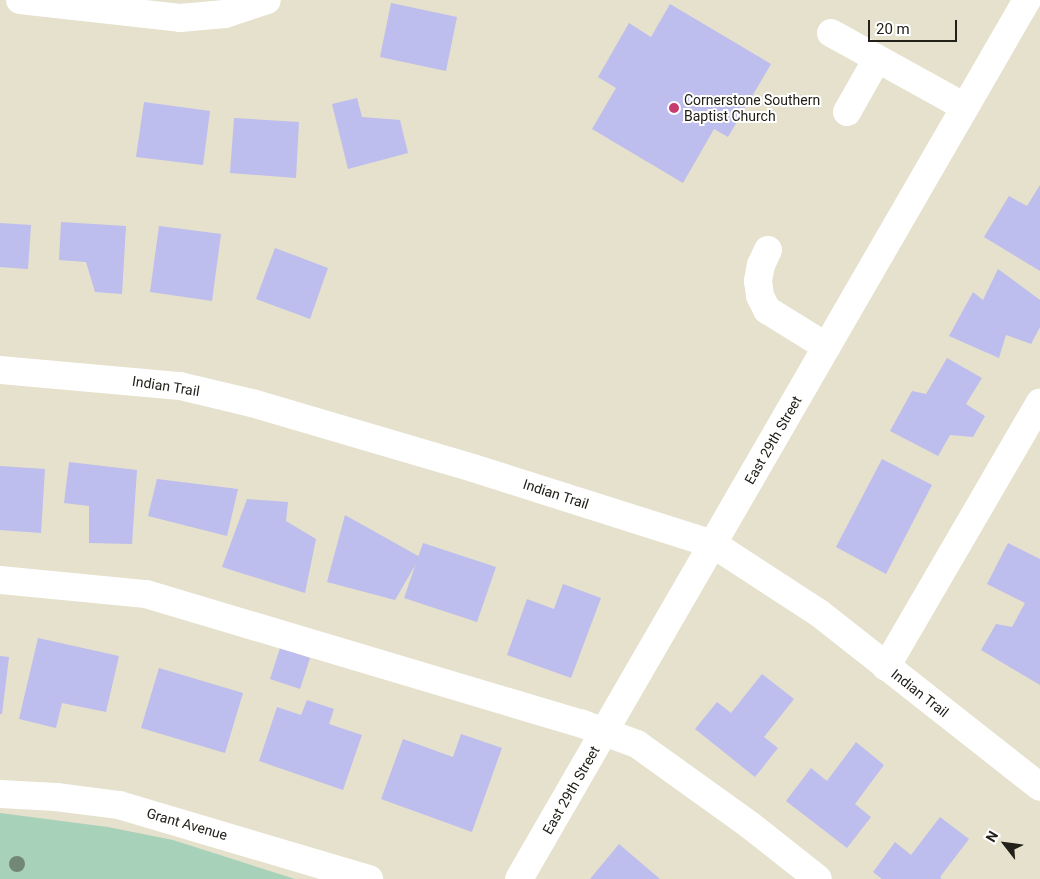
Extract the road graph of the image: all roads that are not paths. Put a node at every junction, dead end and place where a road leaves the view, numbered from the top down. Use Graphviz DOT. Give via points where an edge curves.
graph roads {
  1 [pos="20,0"];
  2 [pos="267,0"];
  3 [pos="1027,0"];
  4 [pos="831,33"];
  5 [pos="877,60"];
  6 [pos="965,107"];
  7 [pos="847,112"];
  8 [pos="768,250"];
  9 [pos="827,347"];
  10 [pos="0,370"];
  11 [pos="1040,402"];
  12 [pos="713,544"];
  13 [pos="0,580"];
  14 [pos="886,667"];
  15 [pos="604,732"];
  16 [pos="1040,787"];
  17 [pos="0,794"];
  18 [pos="368,879"];
  19 [pos="519,879"];
  20 [pos="818,879"];
  1 -- 2 [label="street" via="180,18 224,14"];
  3 -- 6 [label="street, East 29th Street"];
  4 -- 5 [label="street"];
  5 -- 6 [label="street"];
  5 -- 7 [label="street"];
  6 -- 9 [label="street, East 29th Street"];
  8 -- 9 [label="street" via="760,264 758,280 760,296 767,310"];
  9 -- 12 [label="street, East 29th Street"];
  10 -- 12 [label="street, Indian Trail" via="180,386 252,403"];
  11 -- 14 [label="street"];
  12 -- 14 [label="street, Indian Trail" via="819,612"];
  12 -- 15 [label="street, East 29th Street"];
  13 -- 15 [label="street" via="146,594"];
  14 -- 16 [label="street, Indian Trail"];
  15 -- 19 [label="street, East 29th Street"];
  15 -- 20 [label="street" via="637,744"];
  17 -- 18 [label="street, Grant Avenue" via="119,805"];
}
